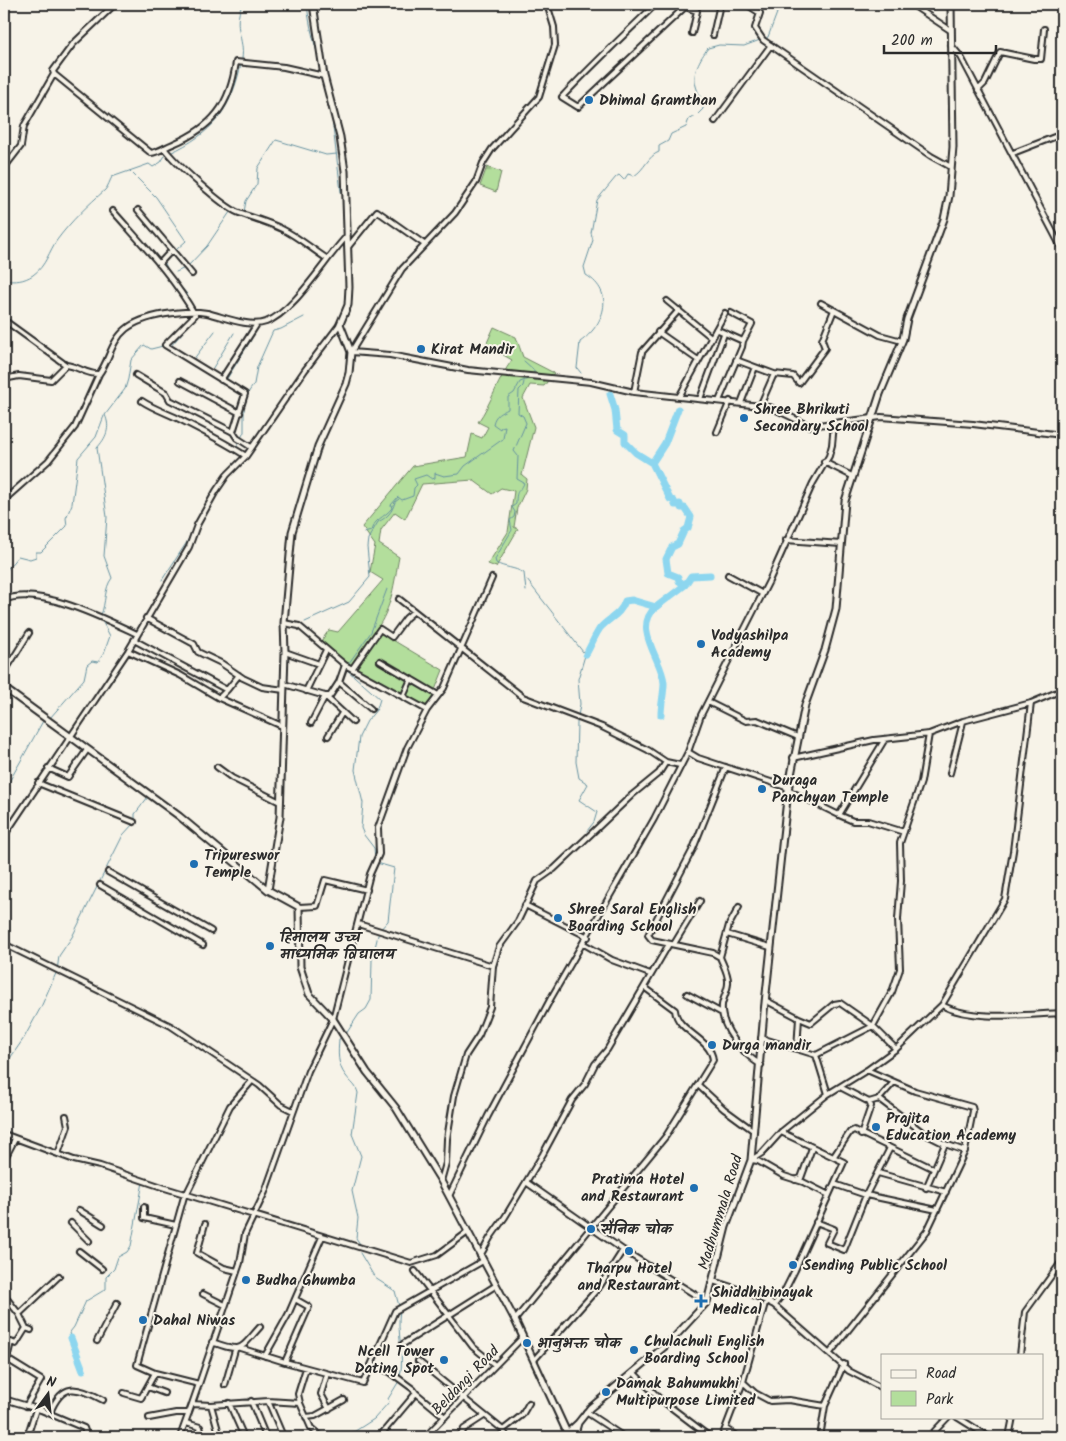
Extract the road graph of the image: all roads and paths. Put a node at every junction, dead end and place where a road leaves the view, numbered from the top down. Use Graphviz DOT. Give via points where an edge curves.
graph roads {
  1 [pos="115,4"];
  2 [pos="313,4"];
  3 [pos="547,4"];
  4 [pos="656,4"];
  5 [pos="677,4"];
  6 [pos="720,4"];
  7 [pos="746,4"];
  8 [pos="911,4"];
  9 [pos="951,4"];
  10 [pos="685,7"];
  11 [pos="1044,28"];
  12 [pos="950,30"];
  13 [pos="692,33"];
  14 [pos="713,35"];
  15 [pos="950,44"];
  16 [pos="770,45"];
  17 [pos="54,74"];
  18 [pos="324,76"];
  19 [pos="978,90"];
  20 [pos="715,121"];
  21 [pos="1062,134"];
  22 [pos="164,148"];
  23 [pos="1012,153"];
  24 [pos="951,167"];
  25 [pos="4,168"];
  26 [pos="138,210"];
  27 [pos="113,211"];
  28 [pos="347,236"];
  29 [pos="424,244"];
  30 [pos="348,248"];
  31 [pos="1062,249"];
  32 [pos="172,250"];
  33 [pos="326,258"];
  34 [pos="159,264"];
  35 [pos="192,274"];
  36 [pos="667,301"];
  37 [pos="821,303"];
  38 [pos="679,310"];
  39 [pos="834,310"];
  40 [pos="193,311"];
  41 [pos="725,313"];
  42 [pos="731,313"];
  43 [pos="4,320"];
  44 [pos="257,324"];
  45 [pos="340,324"];
  46 [pos="716,329"];
  47 [pos="658,332"];
  48 [pos="724,334"];
  49 [pos="711,337"];
  50 [pos="743,341"];
  51 [pos="902,341"];
  52 [pos="351,352"];
  53 [pos="698,360"];
  54 [pos="736,360"];
  55 [pos="66,365"];
  56 [pos="755,366"];
  57 [pos="99,374"];
  58 [pos="774,374"];
  59 [pos="136,375"];
  60 [pos="4,379"];
  61 [pos="180,380"];
  62 [pos="221,380"];
  63 [pos="634,392"];
  64 [pos="678,397"];
  65 [pos="700,399"];
  66 [pos="142,401"];
  67 [pos="720,401"];
  68 [pos="730,401"];
  69 [pos="740,403"];
  70 [pos="760,406"];
  71 [pos="240,413"];
  72 [pos="871,420"];
  73 [pos="834,424"];
  74 [pos="233,432"];
  75 [pos="716,432"];
  76 [pos="1062,435"];
  77 [pos="251,447"];
  78 [pos="246,456"];
  79 [pos="824,462"];
  80 [pos="852,476"];
  81 [pos="4,500"];
  82 [pos="786,540"];
  83 [pos="841,544"];
  84 [pos="728,575"];
  85 [pos="492,578"];
  86 [pos="761,593"];
  87 [pos="399,599"];
  88 [pos="4,600"];
  89 [pos="414,612"];
  90 [pos="146,618"];
  91 [pos="284,623"];
  92 [pos="28,633"];
  93 [pos="137,634"];
  94 [pos="134,640"];
  95 [pos="462,648"];
  96 [pos="326,650"];
  97 [pos="128,651"];
  98 [pos="285,652"];
  99 [pos="380,661"];
  100 [pos="319,664"];
  101 [pos="345,665"];
  102 [pos="352,669"];
  103 [pos="4,673"];
  104 [pos="239,675"];
  105 [pos="411,679"];
  106 [pos="339,682"];
  107 [pos="284,684"];
  108 [pos="4,688"];
  109 [pos="227,690"];
  110 [pos="284,690"];
  111 [pos="1062,690"];
  112 [pos="306,691"];
  113 [pos="438,695"];
  114 [pos="325,696"];
  115 [pos="403,697"];
  116 [pos="219,698"];
  117 [pos="708,702"];
  118 [pos="1031,703"];
  119 [pos="371,710"];
  120 [pos="427,710"];
  121 [pos="342,713"];
  122 [pos="963,721"];
  123 [pos="353,722"];
  124 [pos="311,723"];
  125 [pos="282,726"];
  126 [pos="929,734"];
  127 [pos="328,736"];
  128 [pos="798,737"];
  129 [pos="71,738"];
  130 [pos="885,739"];
  131 [pos="87,750"];
  132 [pos="688,752"];
  133 [pos="793,758"];
  134 [pos="666,762"];
  135 [pos="680,766"];
  136 [pos="217,767"];
  137 [pos="726,767"];
  138 [pos="48,768"];
  139 [pos="950,773"];
  140 [pos="38,783"];
  141 [pos="789,789"];
  142 [pos="280,802"];
  143 [pos="840,815"];
  144 [pos="134,822"];
  145 [pos="904,832"];
  146 [pos="4,836"];
  147 [pos="108,872"];
  148 [pos="100,885"];
  149 [pos="268,890"];
  150 [pos="367,890"];
  151 [pos="700,901"];
  152 [pos="525,905"];
  153 [pos="299,906"];
  154 [pos="738,907"];
  155 [pos="358,924"];
  156 [pos="211,931"];
  157 [pos="727,934"];
  158 [pos="588,936"];
  159 [pos="4,944"];
  160 [pos="584,944"];
  161 [pos="671,944"];
  162 [pos="204,945"];
  163 [pos="770,947"];
  164 [pos="720,957"];
  165 [pos="493,966"];
  166 [pos="650,974"];
  167 [pos="644,987"];
  168 [pos="687,994"];
  169 [pos="765,1000"];
  170 [pos="942,1005"];
  171 [pos="722,1013"];
  172 [pos="1062,1013"];
  173 [pos="799,1018"];
  174 [pos="332,1019"];
  175 [pos="873,1026"];
  176 [pos="761,1038"];
  177 [pos="797,1049"];
  178 [pos="896,1049"];
  179 [pos="816,1055"];
  180 [pos="761,1065"];
  181 [pos="867,1070"];
  182 [pos="252,1081"];
  183 [pos="894,1082"];
  184 [pos="698,1085"];
  185 [pos="837,1087"];
  186 [pos="828,1094"];
  187 [pos="879,1099"];
  188 [pos="869,1102"];
  189 [pos="293,1111"];
  190 [pos="66,1116"];
  191 [pos="754,1131"];
  192 [pos="780,1132"];
  193 [pos="4,1134"];
  194 [pos="861,1135"];
  195 [pos="15,1139"];
  196 [pos="945,1144"];
  197 [pos="812,1148"];
  198 [pos="890,1148"];
  199 [pos="965,1150"];
  200 [pos="58,1154"];
  201 [pos="962,1155"];
  202 [pos="834,1156"];
  203 [pos="4,1160"];
  204 [pos="750,1160"];
  205 [pos="934,1169"];
  206 [pos="878,1173"];
  207 [pos="794,1180"];
  208 [pos="441,1181"];
  209 [pos="526,1182"];
  210 [pos="834,1184"];
  211 [pos="926,1188"];
  212 [pos="946,1192"];
  213 [pos="186,1193"];
  214 [pos="829,1195"];
  215 [pos="866,1195"];
  216 [pos="449,1196"];
  217 [pos="144,1206"];
  218 [pos="79,1210"];
  219 [pos="937,1210"];
  220 [pos="253,1215"];
  221 [pos="816,1222"];
  222 [pos="71,1223"];
  223 [pos="205,1224"];
  224 [pos="176,1225"];
  225 [pos="103,1226"];
  226 [pos="592,1228"];
  227 [pos="468,1232"];
  228 [pos="322,1237"];
  229 [pos="88,1241"];
  230 [pos="623,1250"];
  231 [pos="79,1251"];
  232 [pos="482,1259"];
  233 [pos="1062,1262"];
  234 [pos="102,1269"];
  235 [pos="237,1271"];
  236 [pos="415,1271"];
  237 [pos="59,1276"];
  238 [pos="713,1281"];
  239 [pos="495,1286"];
  240 [pos="430,1292"];
  241 [pos="203,1294"];
  242 [pos="4,1295"];
  243 [pos="295,1298"];
  244 [pos="766,1300"];
  245 [pos="707,1302"];
  246 [pos="117,1303"];
  247 [pos="225,1305"];
  248 [pos="774,1305"];
  249 [pos="19,1314"];
  250 [pos="449,1315"];
  251 [pos="514,1320"];
  252 [pos="260,1327"];
  253 [pos="26,1328"];
  254 [pos="32,1330"];
  255 [pos="522,1338"];
  256 [pos="97,1341"];
  257 [pos="212,1342"];
  258 [pos="403,1344"];
  259 [pos="240,1348"];
  260 [pos="234,1350"];
  261 [pos="830,1353"];
  262 [pos="1020,1354"];
  263 [pos="265,1356"];
  264 [pos="534,1360"];
  265 [pos="418,1361"];
  266 [pos="285,1362"];
  267 [pos="844,1364"];
  268 [pos="370,1365"];
  269 [pos="495,1365"];
  270 [pos="306,1368"];
  271 [pos="633,1372"];
  272 [pos="155,1373"];
  273 [pos="327,1374"];
  274 [pos="743,1382"];
  275 [pos="199,1384"];
  276 [pos="225,1385"];
  277 [pos="148,1387"];
  278 [pos="881,1387"];
  279 [pos="164,1392"];
  280 [pos="124,1393"];
  281 [pos="416,1393"];
  282 [pos="464,1398"];
  283 [pos="4,1399"];
  284 [pos="103,1400"];
  285 [pos="344,1400"];
  286 [pos="251,1401"];
  287 [pos="268,1401"];
  288 [pos="229,1403"];
  289 [pos="300,1403"];
  290 [pos="529,1403"];
  291 [pos="192,1404"];
  292 [pos="211,1405"];
  293 [pos="26,1406"];
  294 [pos="825,1406"];
  295 [pos="329,1408"];
  296 [pos="36,1409"];
  297 [pos="586,1412"];
  298 [pos="189,1413"];
  299 [pos="50,1414"];
  300 [pos="484,1416"];
  301 [pos="445,1417"];
  302 [pos="149,1418"];
  303 [pos="306,1418"];
  304 [pos="947,1418"];
  305 [pos="959,1418"];
  306 [pos="1013,1418"];
  307 [pos="186,1423"];
  308 [pos="578,1423"];
  309 [pos="726,1429"];
  310 [pos="503,1430"];
  311 [pos="282,1434"];
  312 [pos="567,1436"];
  313 [pos="27,1437"];
  314 [pos="87,1437"];
  315 [pos="180,1437"];
  316 [pos="203,1437"];
  317 [pos="220,1437"];
  318 [pos="244,1437"];
  319 [pos="266,1437"];
  320 [pos="322,1437"];
  321 [pos="379,1437"];
  322 [pos="425,1437"];
  323 [pos="460,1437"];
  324 [pos="507,1437"];
  325 [pos="560,1437"];
  326 [pos="574,1437"];
  327 [pos="624,1437"];
  328 [pos="710,1437"];
  329 [pos="722,1437"];
  330 [pos="738,1437"];
  331 [pos="820,1437"];
  332 [pos="929,1437"];
  333 [pos="989,1437"];
  334 [pos="1009,1437"];
  335 [pos="1037,1437"];
  336 [pos="1061,1437"];
  1 -- 17 [label="street" via="74,44"];
  2 -- 18 [label="street"];
  3 -- 29 [label="street" via="556,45 539,97 492,149 476,182 455,212"];
  4 -- 10 [label="street" via="630,26 562,97 578,107"];
  5 -- 10 [label="street"];
  6 -- 14 [label="street"];
  7 -- 16 [label="street" via="758,10 756,31"];
  8 -- 12 [label="street"];
  9 -- 12 [label="street, Madhummala Road"];
  10 -- 13 [label="street" via="697,11"];
  11 -- 19 [label="street" via="1041,59 1000,52 985,83"];
  12 -- 15 [label="street, Madhummala Road"];
  15 -- 19 [label="street" via="961,57"];
  15 -- 24 [label="street, Madhummala Road" via="954,147"];
  16 -- 20 [label="street"];
  16 -- 24 [label="street"];
  17 -- 22 [label="street" via="151,153"];
  17 -- 25 [label="street" via="24,126 21,146"];
  18 -- 22 [label="street" via="284,67 236,62 230,94 212,119 191,137"];
  18 -- 28 [label="street" via="340,136 345,171"];
  19 -- 23 [label="street"];
  21 -- 23 [label="street"];
  22 -- 33 [label="street" via="227,205 282,229"];
  23 -- 31 [label="street"];
  24 -- 51 [label="street, Madhummala Road" via="944,219 906,318"];
  26 -- 32 [label="street"];
  27 -- 34 [label="street"];
  28 -- 30 [label="street"];
  28 -- 33 [label="street"];
  29 -- 30 [label="street" via="377,211"];
  29 -- 52 [label="street" via="402,269"];
  30 -- 45 [label="street" via="348,296"];
  32 -- 34 [label="street"];
  32 -- 35 [label="street"];
  33 -- 44 [label="street" via="280,314"];
  34 -- 40 [label="street"];
  36 -- 38 [label="street"];
  37 -- 39 [label="street"];
  38 -- 47 [label="street"];
  38 -- 49 [label="street"];
  39 -- 51 [label="street" via="880,335"];
  39 -- 58 [label="street" via="822,340 825,348 799,383 793,376"];
  40 -- 44 [label="street"];
  40 -- 57 [label="street" via="166,314 124,330"];
  40 -- 62 [label="street" via="192,319 165,345"];
  41 -- 46 [label="street"];
  42 -- 50 [label="street" via="752,324"];
  43 -- 55 [label="street"];
  44 -- 62 [label="street"];
  45 -- 52 [label="street"];
  45 -- 77 [label="street"];
  46 -- 48 [label="street"];
  46 -- 49 [label="street"];
  47 -- 53 [label="street"];
  47 -- 63 [label="street" via="642,352"];
  48 -- 50 [label="street"];
  48 -- 65 [label="street"];
  49 -- 53 [label="street"];
  50 -- 54 [label="street"];
  51 -- 72 [label="street, Madhummala Road"];
  52 -- 63 [label="street" via="390,355 468,370 580,381"];
  52 -- 91 [label="street" via="346,384 318,446 292,532"];
  53 -- 64 [label="street"];
  54 -- 56 [label="street"];
  54 -- 67 [label="street"];
  55 -- 57 [label="street" via="92,375"];
  55 -- 60 [label="street" via="51,380 19,376"];
  56 -- 58 [label="street"];
  56 -- 69 [label="street"];
  57 -- 81 [label="street" via="75,427 48,461"];
  58 -- 70 [label="street"];
  59 -- 74 [label="street" via="166,393 170,400"];
  61 -- 71 [label="street"];
  62 -- 71 [label="street" via="245,394"];
  63 -- 64 [label="street"];
  64 -- 65 [label="street"];
  65 -- 67 [label="street"];
  66 -- 78 [label="street"];
  67 -- 68 [label="street"];
  68 -- 69 [label="street"];
  68 -- 75 [label="street"];
  69 -- 70 [label="street"];
  70 -- 73 [label="street" via="770,407 810,426"];
  71 -- 74 [label="street"];
  72 -- 73 [label="street"];
  72 -- 76 [label="street" via="939,421"];
  72 -- 80 [label="street, Madhummala Road"];
  73 -- 79 [label="street" via="832,445"];
  74 -- 77 [label="street"];
  77 -- 78 [label="street"];
  78 -- 90 [label="street" via="216,490 189,547"];
  79 -- 80 [label="street"];
  79 -- 82 [label="street"];
  80 -- 83 [label="street, Madhummala Road" via="842,518"];
  82 -- 83 [label="street"];
  82 -- 86 [label="street"];
  83 -- 128 [label="street, Madhummala Road" via="836,609"];
  84 -- 86 [label="street"];
  85 -- 95 [label="street"];
  86 -- 117 [label="street"];
  87 -- 89 [label="street"];
  88 -- 93 [label="street" via="12,596 45,598 101,617"];
  89 -- 95 [label="street"];
  89 -- 102 [label="street" via="392,637 380,629"];
  90 -- 93 [label="street"];
  90 -- 104 [label="street" via="194,644 198,652"];
  91 -- 96 [label="street" via="299,626"];
  91 -- 98 [label="street"];
  92 -- 103 [label="street"];
  93 -- 94 [label="street"];
  94 -- 97 [label="street"];
  94 -- 109 [label="street"];
  95 -- 113 [label="street"];
  95 -- 134 [label="street" via="523,698 626,738"];
  96 -- 100 [label="street"];
  96 -- 101 [label="street"];
  97 -- 116 [label="street" via="180,675"];
  97 -- 129 [label="street"];
  98 -- 100 [label="street"];
  98 -- 107 [label="street"];
  99 -- 105 [label="street"];
  100 -- 112 [label="street"];
  101 -- 102 [label="street"];
  101 -- 106 [label="street"];
  102 -- 115 [label="street"];
  104 -- 109 [label="street"];
  104 -- 110 [label="street" via="262,687"];
  105 -- 113 [label="street"];
  105 -- 115 [label="street"];
  106 -- 114 [label="street" via="330,696"];
  106 -- 119 [label="street"];
  107 -- 110 [label="street"];
  107 -- 112 [label="street"];
  108 -- 129 [label="street"];
  109 -- 116 [label="street"];
  110 -- 125 [label="street"];
  111 -- 118 [label="street"];
  112 -- 114 [label="street"];
  113 -- 120 [label="street"];
  114 -- 121 [label="street"];
  114 -- 124 [label="street"];
  115 -- 120 [label="street"];
  116 -- 125 [label="street"];
  117 -- 128 [label="street" via="747,722 757,720"];
  117 -- 132 [label="street"];
  118 -- 122 [label="street"];
  118 -- 170 [label="street" via="1005,899"];
  120 -- 150 [label="street" via="407,748 378,828 379,854"];
  121 -- 123 [label="street"];
  121 -- 127 [label="street"];
  122 -- 126 [label="street"];
  122 -- 139 [label="street"];
  125 -- 142 [label="street"];
  126 -- 130 [label="street"];
  126 -- 145 [label="street" via="921,782"];
  128 -- 133 [label="street, Madhummala Road"];
  129 -- 131 [label="street"];
  129 -- 138 [label="street"];
  130 -- 133 [label="street"];
  130 -- 143 [label="street"];
  131 -- 138 [label="street" via="68,777"];
  131 -- 149 [label="street" via="179,816"];
  132 -- 135 [label="street"];
  132 -- 137 [label="street"];
  133 -- 141 [label="street, Madhummala Road"];
  134 -- 135 [label="street"];
  134 -- 152 [label="street" via="659,773 537,881"];
  135 -- 158 [label="street"];
  136 -- 142 [label="street"];
  137 -- 141 [label="street"];
  137 -- 161 [label="street" via="693,849 648,935 652,940"];
  138 -- 140 [label="street"];
  140 -- 144 [label="street"];
  140 -- 146 [label="street"];
  141 -- 143 [label="street"];
  141 -- 163 [label="street, Madhummala Road"];
  142 -- 149 [label="street"];
  143 -- 145 [label="street"];
  145 -- 175 [label="street" via="899,858 900,969 892,992"];
  147 -- 156 [label="street"];
  148 -- 162 [label="street"];
  149 -- 153 [label="street"];
  150 -- 153 [label="street" via="325,880 317,906"];
  150 -- 155 [label="street"];
  151 -- 161 [label="street"];
  152 -- 158 [label="street"];
  152 -- 165 [label="street" via="499,947"];
  153 -- 174 [label="street" via="303,981 309,994"];
  154 -- 157 [label="street"];
  155 -- 165 [label="street"];
  155 -- 174 [label="street"];
  157 -- 163 [label="street"];
  157 -- 164 [label="street"];
  158 -- 160 [label="street"];
  159 -- 182 [label="street" via="171,1026"];
  160 -- 166 [label="street" via="612,960"];
  160 -- 216 [label="street" via="551,998"];
  161 -- 164 [label="street"];
  161 -- 166 [label="street"];
  163 -- 169 [label="street, Madhummala Road"];
  164 -- 171 [label="street" via="728,984"];
  165 -- 208 [label="street" via="490,1007 479,1035 466,1055 454,1096"];
  166 -- 167 [label="street"];
  167 -- 184 [label="street" via="675,1010 678,1020 712,1054 713,1060"];
  167 -- 209 [label="street" via="607,1050 572,1100"];
  168 -- 171 [label="street"];
  169 -- 173 [label="street"];
  169 -- 176 [label="street, Madhummala Road"];
  170 -- 172 [label="street" via="951,1010 988,1016"];
  170 -- 178 [label="street"];
  171 -- 180 [label="street" via="735,1041 748,1057"];
  173 -- 175 [label="street" via="811,1023 834,1004 840,1003"];
  173 -- 177 [label="street"];
  174 -- 189 [label="street"];
  174 -- 208 [label="street" via="367,1072 396,1108"];
  175 -- 178 [label="street"];
  175 -- 179 [label="street"];
  176 -- 177 [label="street"];
  176 -- 180 [label="street, Madhummala Road"];
  177 -- 179 [label="street"];
  178 -- 181 [label="street"];
  179 -- 186 [label="street"];
  180 -- 191 [label="street, Madhummala Road"];
  181 -- 183 [label="street"];
  181 -- 185 [label="street"];
  182 -- 189 [label="street"];
  182 -- 213 [label="street" via="230,1106"];
  183 -- 187 [label="street"];
  183 -- 199 [label="street" via="972,1107 974,1111"];
  184 -- 191 [label="street"];
  184 -- 226 [label="street" via="666,1136"];
  185 -- 186 [label="street"];
  185 -- 188 [label="street"];
  186 -- 192 [label="street"];
  187 -- 188 [label="street"];
  187 -- 196 [label="street" via="925,1134"];
  188 -- 194 [label="street" via="871,1106"];
  189 -- 220 [label="street" via="263,1198"];
  190 -- 200 [label="street" via="68,1126"];
  191 -- 204 [label="street, Madhummala Road"];
  192 -- 197 [label="street"];
  192 -- 204 [label="street" via="762,1153"];
  193 -- 195 [label="street"];
  194 -- 198 [label="street"];
  194 -- 202 [label="street" via="851,1131"];
  195 -- 200 [label="street"];
  195 -- 203 [label="street"];
  196 -- 199 [label="street"];
  196 -- 205 [label="street"];
  197 -- 202 [label="street"];
  197 -- 207 [label="street" via="800,1178"];
  198 -- 205 [label="street"];
  198 -- 206 [label="street"];
  199 -- 201 [label="street"];
  199 -- 212 [label="street"];
  200 -- 213 [label="street"];
  202 -- 210 [label="street" via="844,1162"];
  204 -- 207 [label="street"];
  204 -- 238 [label="street, Madhummala Road" via="726,1227"];
  205 -- 211 [label="street"];
  206 -- 211 [label="street"];
  206 -- 215 [label="street"];
  207 -- 214 [label="street"];
  208 -- 216 [label="street"];
  209 -- 226 [label="street"];
  209 -- 232 [label="street" via="490,1238"];
  210 -- 214 [label="street"];
  210 -- 215 [label="street"];
  211 -- 212 [label="street"];
  212 -- 219 [label="street"];
  213 -- 220 [label="street"];
  213 -- 224 [label="street"];
  214 -- 221 [label="street"];
  215 -- 219 [label="street"];
  215 -- 221 [label="street" via="844,1250 827,1243 834,1229"];
  216 -- 227 [label="street"];
  217 -- 224 [label="street" via="144,1218"];
  218 -- 225 [label="street"];
  219 -- 261 [label="street" via="908,1258"];
  220 -- 228 [label="street"];
  220 -- 235 [label="street"];
  221 -- 248 [label="street" via="783,1294"];
  222 -- 229 [label="street"];
  223 -- 235 [label="street" via="197,1253 224,1268"];
  224 -- 272 [label="street" via="137,1364"];
  226 -- 230 [label="street"];
  226 -- 251 [label="street"];
  227 -- 228 [label="street" via="437,1254 411,1263"];
  227 -- 232 [label="street"];
  228 -- 243 [label="street"];
  230 -- 245 [label="street"];
  230 -- 264 [label="street" via="600,1286"];
  231 -- 234 [label="street"];
  232 -- 239 [label="street"];
  232 -- 240 [label="street"];
  233 -- 262 [label="street" via="1025,1312"];
  235 -- 247 [label="street"];
  236 -- 240 [label="street"];
  237 -- 249 [label="street"];
  238 -- 244 [label="street"];
  238 -- 245 [label="street, Madhummala Road"];
  239 -- 250 [label="street"];
  239 -- 251 [label="street"];
  240 -- 250 [label="street"];
  240 -- 268 [label="street" via="395,1311"];
  241 -- 247 [label="street"];
  242 -- 249 [label="street"];
  243 -- 263 [label="street"];
  243 -- 266 [label="street" via="309,1307"];
  244 -- 248 [label="street"];
  244 -- 274 [label="street"];
  245 -- 271 [label="street, Madhummala Road" via="670,1342"];
  246 -- 256 [label="street"];
  247 -- 257 [label="street"];
  248 -- 261 [label="street"];
  249 -- 253 [label="street"];
  250 -- 258 [label="street"];
  250 -- 269 [label="street" via="473,1347"];
  251 -- 255 [label="street"];
  252 -- 259 [label="street"];
  253 -- 254 [label="street"];
  253 -- 293 [label="street" via="16,1344 11,1342 7,1359 41,1380"];
  255 -- 264 [label="street"];
  255 -- 269 [label="street, Beldangi Road"];
  257 -- 260 [label="street"];
  257 -- 275 [label="street"];
  259 -- 260 [label="street"];
  259 -- 263 [label="street"];
  260 -- 276 [label="street"];
  261 -- 267 [label="street"];
  263 -- 266 [label="street"];
  264 -- 312 [label="street"];
  265 -- 282 [label="street"];
  266 -- 270 [label="street"];
  267 -- 278 [label="street"];
  267 -- 294 [label="street"];
  268 -- 273 [label="street" via="363,1383"];
  268 -- 281 [label="street" via="400,1378"];
  269 -- 282 [label="street, Beldangi Road"];
  270 -- 273 [label="street"];
  270 -- 289 [label="street" via="298,1394"];
  271 -- 297 [label="street, Madhummala Road"];
  271 -- 328 [label="street" via="660,1399"];
  272 -- 275 [label="street"];
  272 -- 277 [label="street"];
  273 -- 295 [label="street" via="321,1394"];
  274 -- 294 [label="street" via="770,1401 789,1400"];
  274 -- 309 [label="street"];
  275 -- 291 [label="street"];
  277 -- 279 [label="street"];
  277 -- 280 [label="street" via="142,1398"];
  281 -- 301 [label="street"];
  281 -- 321 [label="street"];
  282 -- 300 [label="street"];
  282 -- 301 [label="street, Beldangi Road"];
  283 -- 293 [label="street"];
  284 -- 299 [label="street" via="80,1389 72,1389 55,1399"];
  285 -- 295 [label="street"];
  286 -- 287 [label="street"];
  286 -- 288 [label="street"];
  286 -- 319 [label="street"];
  287 -- 289 [label="street"];
  287 -- 311 [label="street"];
  288 -- 292 [label="street"];
  288 -- 318 [label="street"];
  289 -- 303 [label="street"];
  290 -- 310 [label="street" via="513,1424"];
  291 -- 292 [label="street"];
  291 -- 298 [label="street"];
  292 -- 317 [label="street"];
  293 -- 296 [label="street"];
  294 -- 331 [label="street"];
  295 -- 303 [label="street"];
  296 -- 299 [label="street"];
  296 -- 313 [label="street"];
  297 -- 308 [label="street, Madhummala Road"];
  297 -- 327 [label="street"];
  298 -- 302 [label="street"];
  298 -- 307 [label="street"];
  299 -- 314 [label="street" via="84,1428"];
  300 -- 310 [label="street"];
  300 -- 323 [label="street" via="464,1429"];
  301 -- 322 [label="street, Beldangi Road"];
  303 -- 320 [label="street" via="311,1428"];
  304 -- 332 [label="street"];
  305 -- 333 [label="street"];
  306 -- 334 [label="street"];
  307 -- 315 [label="street"];
  307 -- 316 [label="street" via="200,1427"];
  308 -- 312 [label="street"];
  308 -- 326 [label="street, Madhummala Road"];
  309 -- 329 [label="street"];
  309 -- 330 [label="street"];
  310 -- 324 [label="street"];
  312 -- 325 [label="street"];
  335 -- 336 [label="street" via="1045,1434"];
}
